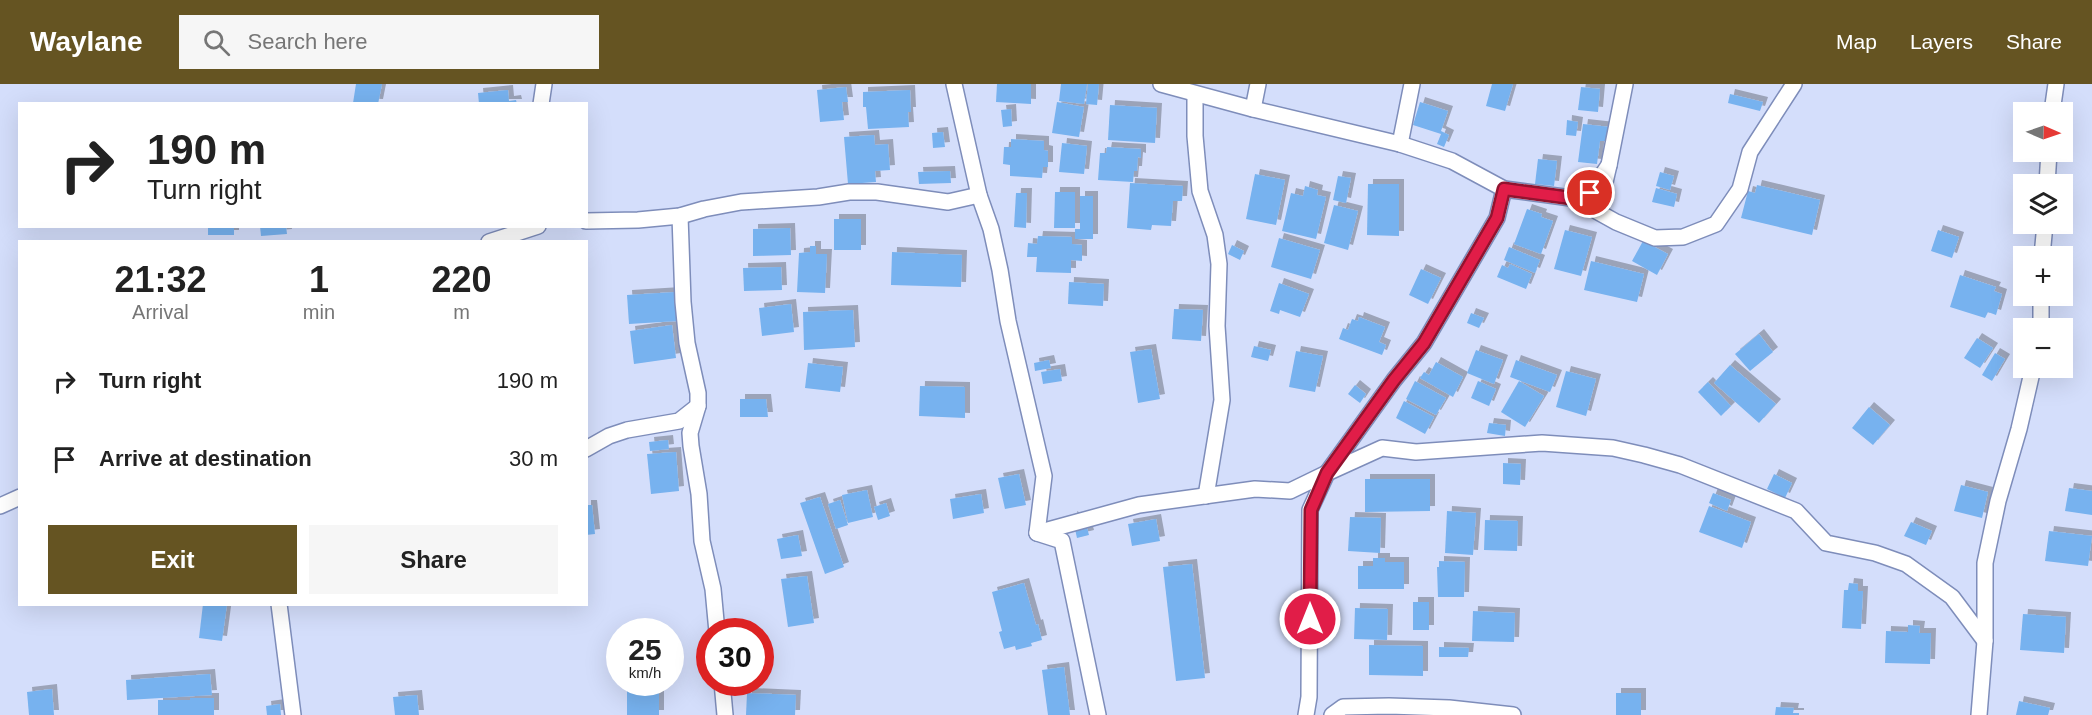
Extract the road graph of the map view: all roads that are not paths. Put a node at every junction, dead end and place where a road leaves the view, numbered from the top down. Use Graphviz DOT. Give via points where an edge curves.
graph roads {
  1 [pos="544,84"];
  2 [pos="954,84"];
  3 [pos="1161,84"];
  4 [pos="1258,84"];
  5 [pos="1412,84"];
  6 [pos="1625,84"];
  7 [pos="1794,84"];
  8 [pos="2055,84"];
  9 [pos="1196,94"];
  10 [pos="541,102"];
  11 [pos="2053,102"];
  12 [pos="1254,109"];
  13 [pos="1400,144"];
  14 [pos="1609,165"];
  15 [pos="1504,189"];
  16 [pos="979,195"];
  17 [pos="680,216"];
  18 [pos="588,221"];
  19 [pos="532,228"];
  20 [pos="495,240"];
  21 [pos="2031,378"];
  22 [pos="698,406"];
  23 [pos="588,448"];
  24 [pos="1327,473"];
  25 [pos="1206,496"];
  26 [pos="18,499"];
  27 [pos="0,506"];
  28 [pos="1037,533"];
  29 [pos="279,606"];
  30 [pos="716,618"];
  31 [pos="1985,641"];
  32 [pos="723,696"];
  33 [pos="293,715"];
  34 [pos="725,715"];
  35 [pos="1098,715"];
  36 [pos="1306,715"];
  37 [pos="1332,715"];
  38 [pos="1513,715"];
  39 [pos="1979,715"];
  1 -- 10 [label="street"];
  2 -- 16 [label="street"];
  3 -- 9 [label="street"];
  4 -- 12 [label="street"];
  5 -- 13 [label="street"];
  6 -- 14 [label="street"];
  7 -- 14 [label="street" via="1750,152 1740,189 1716,224 1683,237 1655,238 1616,222 1598,212"];
  8 -- 11 [label="street"];
  9 -- 12 [label="street"];
  9 -- 25 [label="street" via="1200,191 1215,235 1219,264 1217,326 1222,400"];
  12 -- 13 [label="street"];
  13 -- 15 [label="street" via="1452,161"];
  14 -- 15 [label="street" via="1590,193 1571,198"];
  15 -- 24 [label="street" via="1497,218 1424,343"];
  16 -- 17 [label="street" via="948,202 849,192 741,202"];
  16 -- 28 [label="street" via="991,229 1044,476"];
  17 -- 18 [label="street"];
  17 -- 22 [label="street" via="683,302"];
  19 -- 20 [label="street"];
  21 -- 31 [label="street" via="1985,563"];
  22 -- 23 [label="street" via="679,421 627,430"];
  22 -- 30 [label="street" via="690,433 691,446"];
  24 -- 25 [label="street" via="1290,491 1255,489"];
  24 -- 31 [label="street" via="1382,448 1416,452 1542,443 1644,454 1796,511 1826,543 1906,564 1952,597"];
  24 -- 36 [label="street" via="1311,510 1310,697"];
  25 -- 28 [label="street" via="1139,505"];
  26 -- 27 [label="street"];
  28 -- 35 [label="street" via="1062,541"];
  29 -- 33 [label="street"];
  31 -- 39 [label="street"];
  32 -- 34 [label="street"];
  37 -- 38 [label="street" via="1343,707 1389,706"];
}
